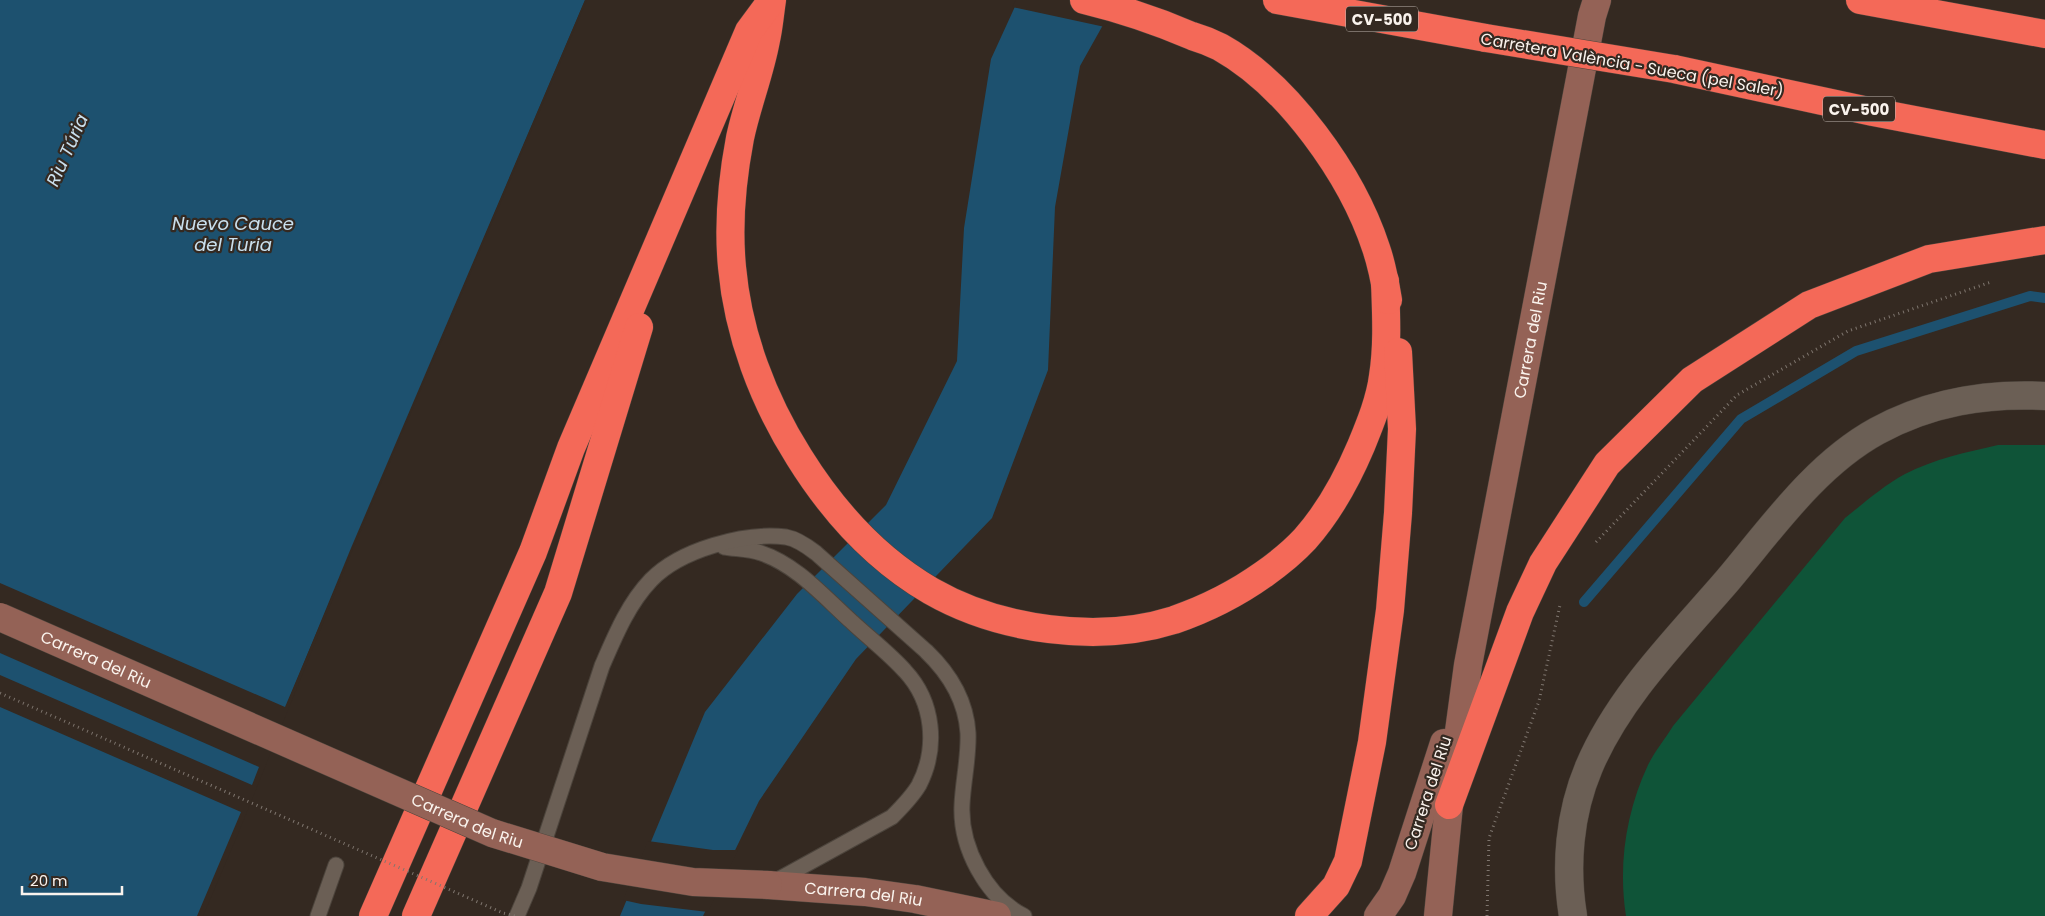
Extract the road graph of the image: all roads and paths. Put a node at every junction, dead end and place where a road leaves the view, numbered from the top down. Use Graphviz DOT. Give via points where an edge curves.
graph roads {
  1 [pos="772,0"];
  2 [pos="1084,0"];
  3 [pos="1277,0"];
  4 [pos="1860,0"];
  5 [pos="1594,5"];
  6 [pos="2045,34"];
  7 [pos="2045,145"];
  8 [pos="683,184"];
  9 [pos="2045,240"];
  10 [pos="1997,280"];
  11 [pos="1385,281"];
  12 [pos="2045,396"];
  13 [pos="716,546"];
  14 [pos="1590,548"];
  15 [pos="1562,595"];
  16 [pos="0,618"];
  17 [pos="1468,665"];
  18 [pos="0,693"];
  19 [pos="1448,805"];
  20 [pos="336,865"];
  21 [pos="768,885"];
  22 [pos="971,913"];
  23 [pos="318,916"];
  24 [pos="373,916"];
  25 [pos="416,916"];
  26 [pos="516,916"];
  27 [pos="997,916"];
  28 [pos="1024,916"];
  29 [pos="1310,916"];
  30 [pos="1378,916"];
  31 [pos="1438,916"];
  32 [pos="1487,916"];
  33 [pos="1573,916"];
  1 -- 8 [label="highway" via="749,31"];
  1 -- 11 [label="highway" via="766,42 740,137 733,187 732,267 746,336 774,416 812,478 833,505 856,531 909,577 959,605 994,618 1064,631 1140,628 1211,605 1274,567 1304,540 1329,508 1372,419 1383,378 1387,335"];
  2 -- 11 [label="highway" via="1140,15 1220,47 1270,85 1297,112 1333,162 1376,247"];
  3 -- 7 [label="highway, Carretera València - Sueca (pel Saler) / CV-500, bridge" via="1674,69"];
  4 -- 6 [label="highway"];
  5 -- 17 [label="street, Carrera del Riu"];
  8 -- 24 [label="highway" via="572,448 533,552"];
  8 -- 25 [label="highway" via="558,593"];
  9 -- 19 [label="highway" via="1929,259 1809,305 1692,380 1607,464 1543,563 1520,612"];
  10 -- 14 [label="path" via="1848,330 1737,395"];
  11 -- 29 [label="highway" via="1399,355 1402,428 1390,610 1372,742 1348,861 1336,886"];
  12 -- 33 [label="street" via="1982,396 1904,418 1842,454 1808,486 1637,686 1610,725 1588,768 1576,813 1569,855 1568,890"];
  13 -- 21 [label="lane" via="760,552 803,578 906,672 925,704 931,723 926,768 918,786 892,817"];
  13 -- 26 [label="lane" via="673,562 651,580 615,634 529,888"];
  13 -- 28 [label="lane" via="758,537 787,537 802,543 941,666 952,681 966,717 968,756 962,806 963,828 970,850 1003,903"];
  15 -- 32 [label="path" via="1538,701 1489,838"];
  16 -- 21 [label="street, Carrera del Riu, bridge" via="492,833 602,867 692,882"];
  17 -- 19 [label="street, Carrera del Riu"];
  17 -- 30 [label="street, Carrera del Riu" via="1405,865 1392,896"];
  18 -- 26 [label="path, bridge"];
  19 -- 31 [label="street, Carrera del Riu"];
  20 -- 23 [label="lane"];
  21 -- 22 [label="street, Carrera del Riu" via="865,892 915,899"];
  22 -- 27 [label="street, Carrera del Riu"];
}
